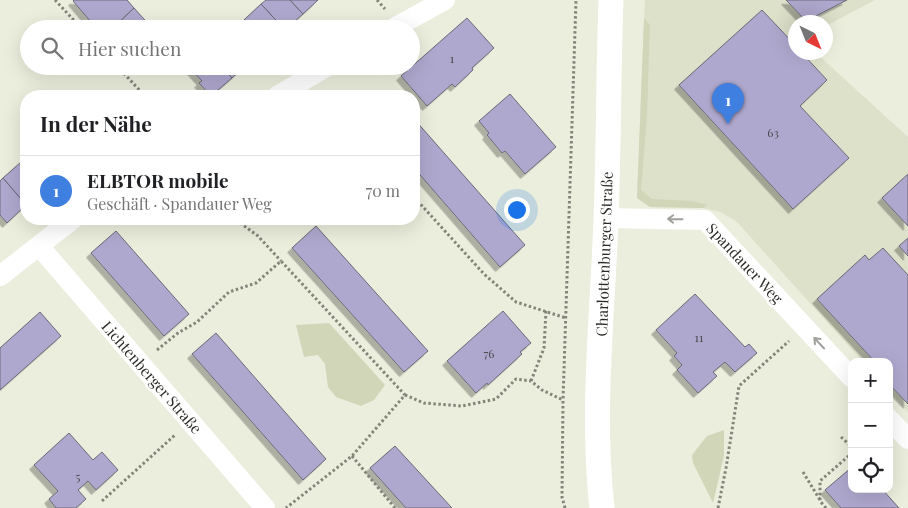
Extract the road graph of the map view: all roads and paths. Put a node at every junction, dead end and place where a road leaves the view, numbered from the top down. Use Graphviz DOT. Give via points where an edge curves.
graph roads {
  1 [pos="56,0"];
  2 [pos="445,0"];
  3 [pos="576,0"];
  4 [pos="611,0"];
  5 [pos="74,20"];
  6 [pos="408,20"];
  7 [pos="125,75"];
  8 [pos="313,75"];
  9 [pos="139,90"];
  10 [pos="287,90"];
  11 [pos="420,203"];
  12 [pos="606,218"];
  13 [pos="65,225"];
  14 [pos="243,225"];
  15 [pos="39,246"];
  16 [pos="280,261"];
  17 [pos="0,276"];
  18 [pos="546,311"];
  19 [pos="566,318"];
  20 [pos="804,327"];
  21 [pos="141,364"];
  22 [pos="848,374"];
  23 [pos="531,381"];
  24 [pos="405,395"];
  25 [pos="563,400"];
  26 [pos="190,422"];
  27 [pos="893,423"];
  28 [pos="841,437"];
  29 [pos="908,439"];
  30 [pos="848,444"];
  31 [pos="352,456"];
  32 [pos="848,456"];
  33 [pos="803,472"];
  34 [pos="102,501"];
  35 [pos="820,501"];
  36 [pos="265,508"];
  37 [pos="285,508"];
  38 [pos="396,508"];
  39 [pos="565,508"];
  40 [pos="602,508"];
  41 [pos="718,508"];
  42 [pos="826,508"];
  1 -- 5 [label="path"];
  2 -- 6 [label="street"];
  3 -- 19 [label="path"];
  4 -- 12 [label="street, Charlottenburger Straße"];
  7 -- 9 [label="path"];
  8 -- 10 [label="street"];
  11 -- 18 [label="path" via="484,274 516,302"];
  20 -- 12 [label="street, Spandauer Weg, one-way" via="705,220"];
  12 -- 40 [label="street, Charlottenburger Straße" via="598,396"];
  13 -- 15 [label="street"];
  14 -- 16 [label="path" via="258,236"];
  15 -- 17 [label="street"];
  15 -- 21 [label="street, Lichtenberger Straße"];
  16 -- 21 [label="path" via="256,283 229,292 198,322 178,333"];
  16 -- 24 [label="path"];
  18 -- 19 [label="path"];
  18 -- 23 [label="path" via="544,348"];
  19 -- 25 [label="path"];
  22 -- 20 [label="street, Spandauer Weg, one-way"];
  20 -- 41 [label="path" via="739,386"];
  21 -- 26 [label="street, Lichtenberger Straße"];
  23 -- 24 [label="path" via="516,379 496,399 462,406 424,403"];
  23 -- 25 [label="path"];
  24 -- 31 [label="path"];
  25 -- 39 [label="path" via="562,497"];
  26 -- 34 [label="path"];
  26 -- 36 [label="street, Lichtenberger Straße"];
  27 -- 29 [label="street"];
  28 -- 30 [label="path"];
  31 -- 37 [label="path"];
  31 -- 38 [label="path"];
  32 -- 35 [label="path" via="820,480"];
  33 -- 35 [label="path"];
  35 -- 42 [label="path"];
}
